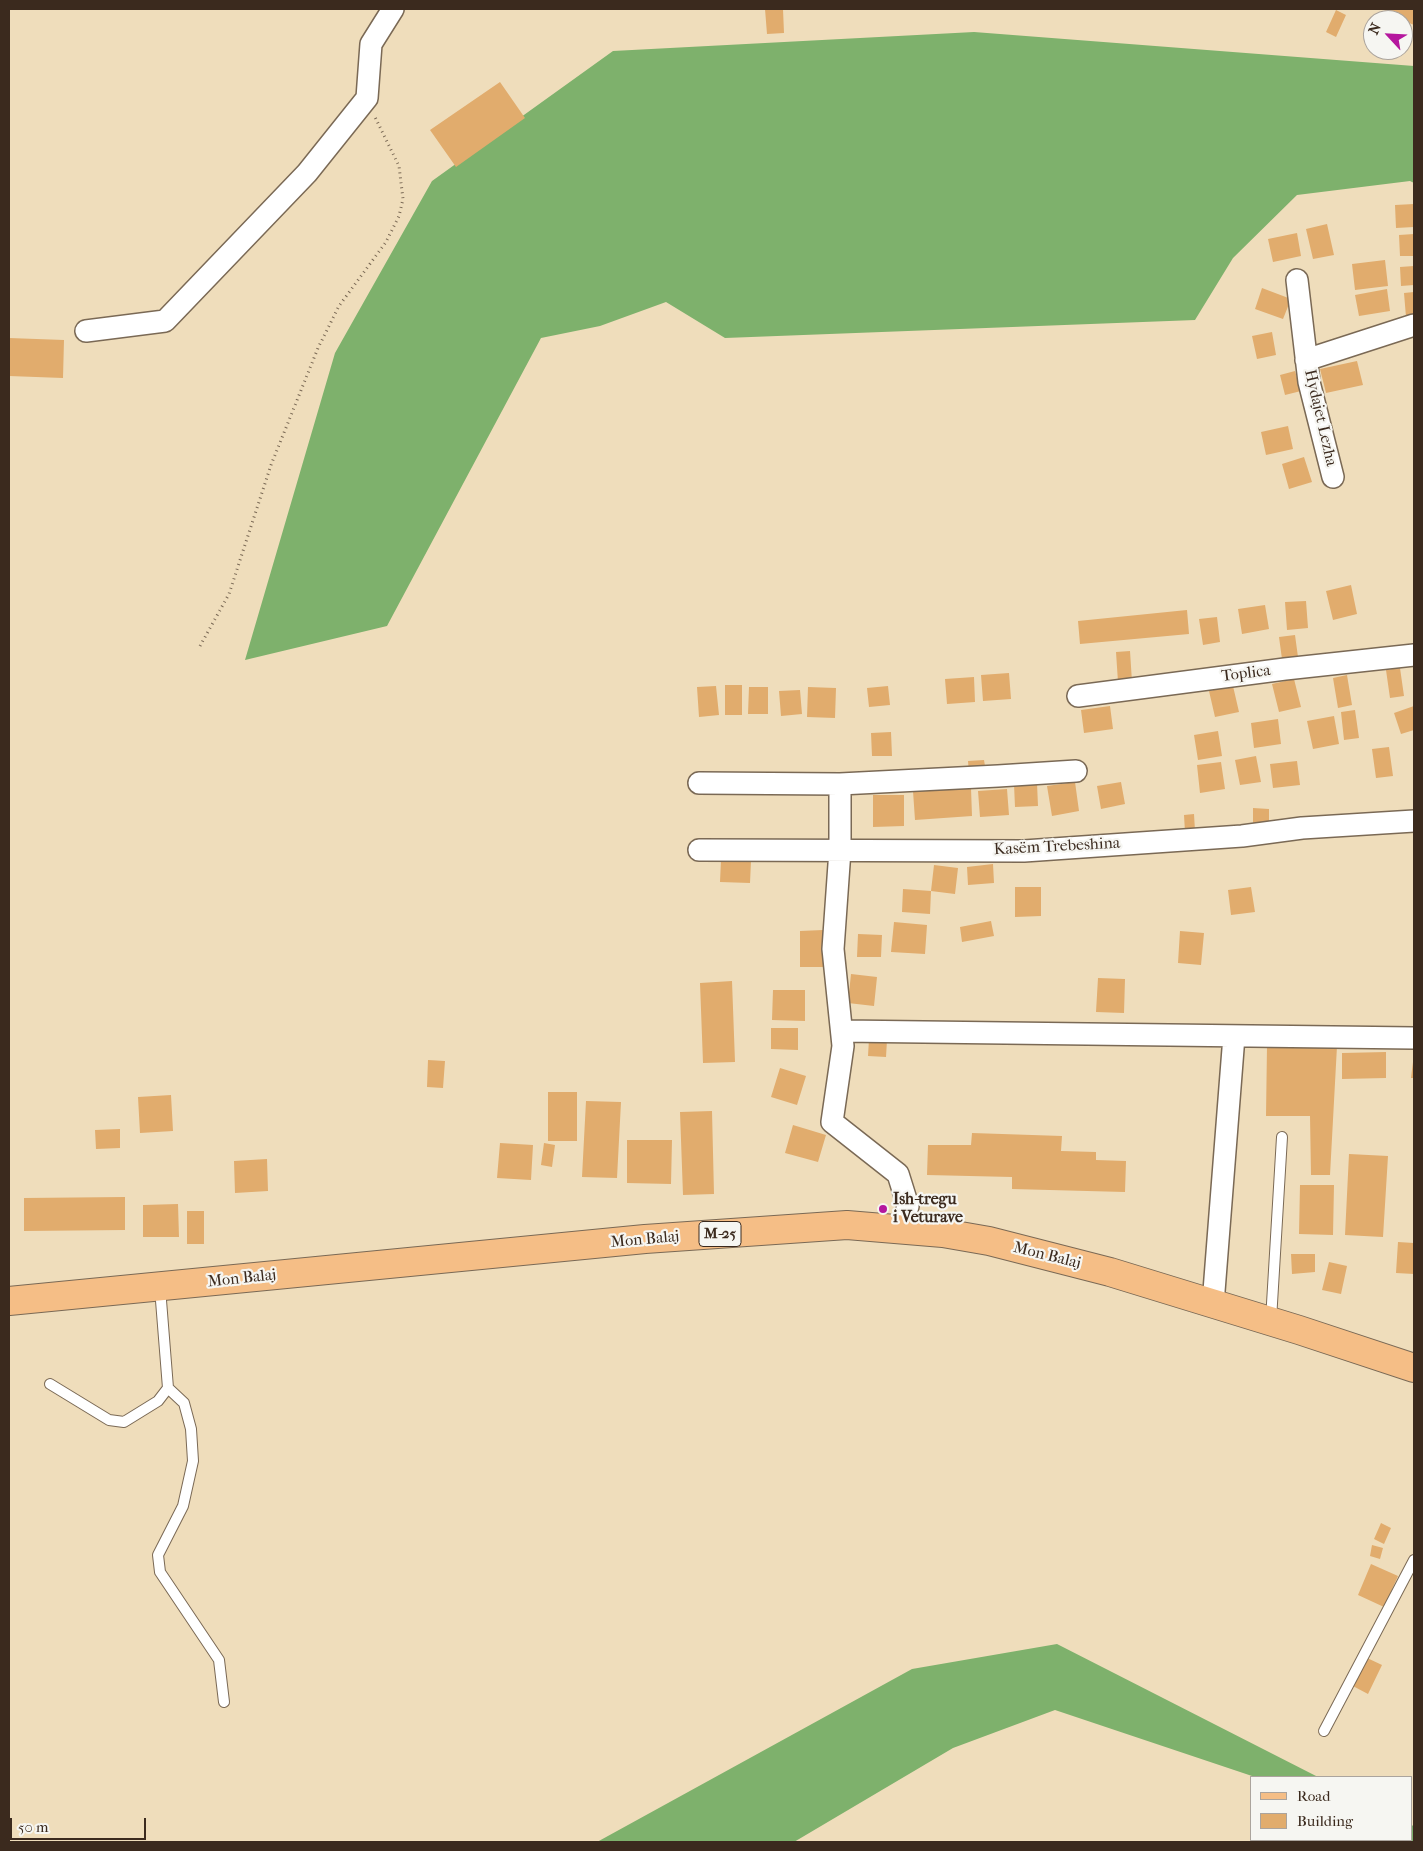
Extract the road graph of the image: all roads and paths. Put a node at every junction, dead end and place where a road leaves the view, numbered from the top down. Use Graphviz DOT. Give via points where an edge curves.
graph roads {
  1 [pos="393,9"];
  2 [pos="367,98"];
  3 [pos="1298,280"];
  4 [pos="1414,325"];
  5 [pos="86,331"];
  6 [pos="1306,360"];
  7 [pos="1333,477"];
  8 [pos="200,646"];
  9 [pos="1414,655"];
  10 [pos="1078,696"];
  11 [pos="1076,771"];
  12 [pos="700,782"];
  13 [pos="840,784"];
  14 [pos="1414,821"];
  15 [pos="699,850"];
  16 [pos="840,850"];
  17 [pos="842,1031"];
  18 [pos="1234,1036"];
  19 [pos="1414,1038"];
  20 [pos="1282,1137"];
  21 [pos="905,1230"];
  22 [pos="160,1287"];
  23 [pos="9,1301"];
  24 [pos="1213,1304"];
  25 [pos="1271,1321"];
  26 [pos="1414,1368"];
  27 [pos="50,1384"];
  28 [pos="168,1388"];
  29 [pos="1414,1560"];
  30 [pos="224,1702"];
  31 [pos="1324,1731"];
  1 -- 2 [label="street" via="371,44"];
  2 -- 5 [label="street" via="307,173 165,321"];
  2 -- 8 [label="path" via="399,166 403,199 399,216 386,242 339,306 318,348 271,465 229,594"];
  3 -- 6 [label="street, Hydajet Lezha"];
  4 -- 6 [label="street, Hydajet Lezha"];
  6 -- 7 [label="street, Hydajet Lezha"];
  9 -- 10 [label="street, Toplica"];
  11 -- 13 [label="street"];
  12 -- 13 [label="street"];
  13 -- 16 [label="street"];
  14 -- 16 [label="street, Kasëm Trebeshina" via="1024,851"];
  15 -- 16 [label="street, Kasëm Trebeshina"];
  16 -- 17 [label="street" via="833,949"];
  17 -- 18 [label="street"];
  17 -- 21 [label="street" via="842,1059 832,1122 898,1174 908,1206"];
  18 -- 19 [label="street"];
  18 -- 24 [label="street"];
  20 -- 25 [label="lane"];
  21 -- 22 [label="main road, Mon Balaj / M-25" via="847,1225 645,1239"];
  21 -- 24 [label="main road, Mon Balaj / M-25" via="989,1241 1110,1272"];
  22 -- 23 [label="main road, Mon Balaj / M-25"];
  22 -- 28 [label="lane"];
  24 -- 25 [label="main road, Mon Balaj / M-25"];
  25 -- 26 [label="main road, Mon Balaj / M-25"];
  27 -- 28 [label="lane" via="109,1420 124,1422 158,1402"];
  28 -- 30 [label="lane" via="184,1403 191,1429 193,1461 183,1506 158,1555 160,1572 219,1660"];
  29 -- 31 [label="lane"];
}
